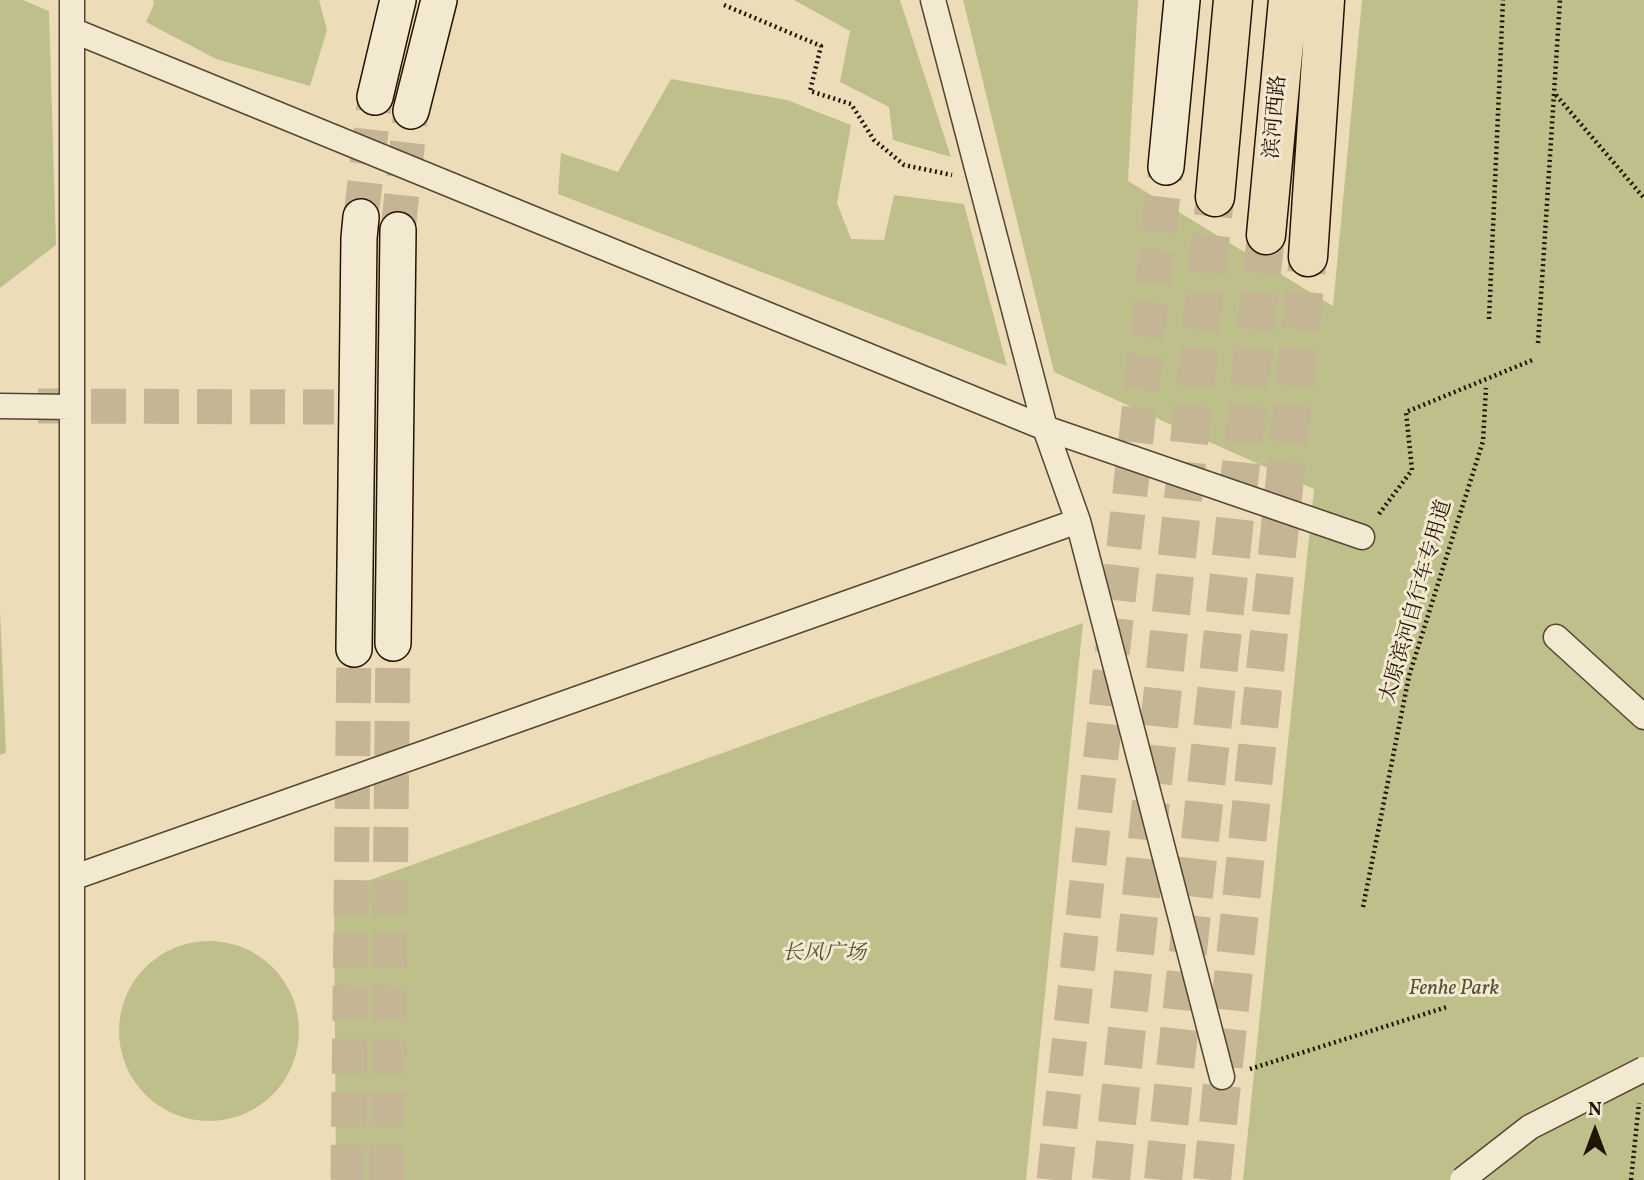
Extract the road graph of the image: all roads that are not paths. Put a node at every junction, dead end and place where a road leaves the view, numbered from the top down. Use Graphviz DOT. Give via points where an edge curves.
graph roads {
  1 [pos="72,0"];
  2 [pos="398,0"];
  3 [pos="439,0"];
  4 [pos="933,0"];
  5 [pos="1182,0"];
  6 [pos="1233,0"];
  7 [pos="1288,0"];
  8 [pos="1325,0"];
  9 [pos="72,30"];
  10 [pos="375,97"];
  11 [pos="411,111"];
  12 [pos="1166,167"];
  13 [pos="1215,197"];
  14 [pos="361,217"];
  15 [pos="398,230"];
  16 [pos="1266,235"];
  17 [pos="1308,257"];
  18 [pos="0,407"];
  19 [pos="72,407"];
  20 [pos="345,407"];
  21 [pos="396,407"];
  22 [pos="1045,428"];
  23 [pos="1078,521"];
  24 [pos="1362,537"];
  25 [pos="1556,637"];
  26 [pos="393,643"];
  27 [pos="354,649"];
  28 [pos="1644,717"];
  29 [pos="72,878"];
  30 [pos="1644,1069"];
  31 [pos="1222,1077"];
  32 [pos="72,1180"];
  33 [pos="1462,1180"];
  1 -- 9 [label="street"];
  2 -- 10 [label="street"];
  3 -- 11 [label="street"];
  4 -- 22 [label="street"];
  5 -- 12 [label="street"];
  6 -- 13 [label="highway"];
  7 -- 16 [label="highway, 滨河西路"];
  8 -- 17 [label="highway"];
  9 -- 19 [label="street"];
  9 -- 22 [label="street"];
  14 -- 20 [label="street"];
  15 -- 21 [label="street"];
  18 -- 19 [label="street"];
  19 -- 29 [label="street"];
  20 -- 21 [label="street"];
  20 -- 27 [label="street"];
  21 -- 26 [label="street"];
  22 -- 23 [label="street"];
  22 -- 24 [label="street"];
  23 -- 29 [label="street"];
  23 -- 31 [label="street"];
  25 -- 28 [label="street"];
  29 -- 32 [label="street"];
  30 -- 33 [label="street, bridge" via="1530,1126"];
}
